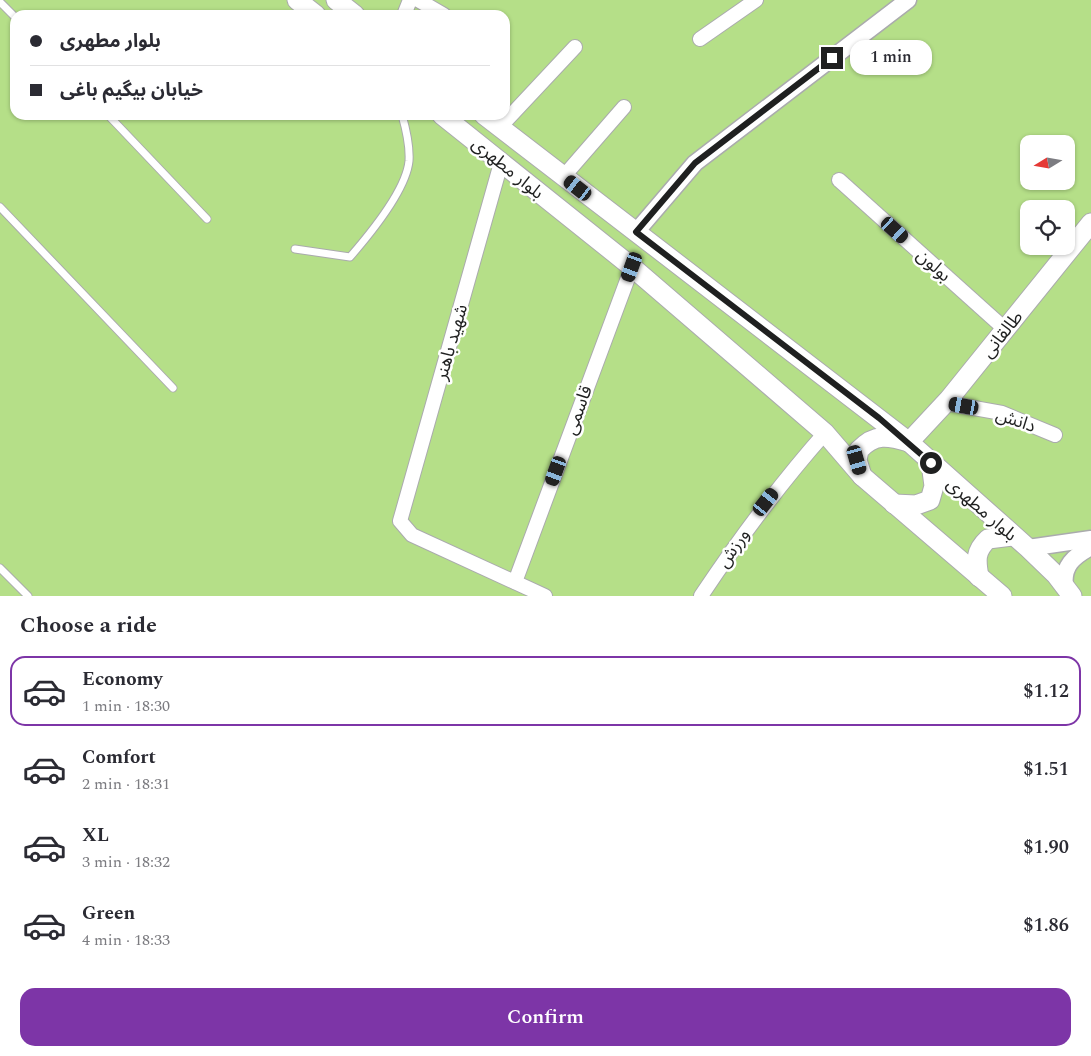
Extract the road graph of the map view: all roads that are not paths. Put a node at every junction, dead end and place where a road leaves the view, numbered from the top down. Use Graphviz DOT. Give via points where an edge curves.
graph roads {
  1 [pos="297,0"];
  2 [pos="336,0"];
  3 [pos="418,0"];
  4 [pos="756,0"];
  5 [pos="908,0"];
  6 [pos="0,2"];
  7 [pos="310,10"];
  8 [pos="349,10"];
  9 [pos="435,10"];
  10 [pos="10,12"];
  11 [pos="700,39"];
  12 [pos="575,47"];
  13 [pos="624,107"];
  14 [pos="510,116"];
  15 [pos="113,120"];
  16 [pos="403,120"];
  17 [pos="448,120"];
  18 [pos="491,120"];
  19 [pos="507,120"];
  20 [pos="500,127"];
  21 [pos="501,163"];
  22 [pos="564,176"];
  23 [pos="839,180"];
  24 [pos="0,206"];
  25 [pos="207,219"];
  26 [pos="1091,223"];
  27 [pos="636,232"];
  28 [pos="295,249"];
  29 [pos="632,267"];
  30 [pos="1006,330"];
  31 [pos="173,388"];
  32 [pos="946,403"];
  33 [pos="825,433"];
  34 [pos="1055,435"];
  35 [pos="909,442"];
  36 [pos="931,463"];
  37 [pos="862,476"];
  38 [pos="894,504"];
  39 [pos="1012,536"];
  40 [pos="1091,539"];
  41 [pos="1091,547"];
  42 [pos="1028,548"];
  43 [pos="0,568"];
  44 [pos="979,577"];
  45 [pos="515,582"];
  46 [pos="1069,593"];
  47 [pos="28,596"];
  48 [pos="545,596"];
  49 [pos="701,596"];
  50 [pos="1002,596"];
  1 -- 7 [label="main road"];
  2 -- 8 [label="main road"];
  3 -- 9 [label="street"];
  4 -- 11 [label="street"];
  5 -- 27 [label="street" via="695,163"];
  6 -- 10 [label="lane"];
  12 -- 14 [label="street"];
  13 -- 22 [label="street"];
  15 -- 25 [label="lane"];
  16 -- 28 [label="lane" via="409,162 395,199 361,244 350,257"];
  17 -- 21 [label="main road, بلوار مطهری"];
  18 -- 20 [label="main road, بلوار مطهری"];
  19 -- 20 [label="street"];
  20 -- 22 [label="main road, بلوار مطهری"];
  21 -- 29 [label="main road, بلوار مطهری"];
  21 -- 45 [label="street, شهید باهنر" via="400,521 412,535"];
  22 -- 27 [label="main road, بلوار مطهری"];
  23 -- 30 [label="street, بولون"];
  24 -- 31 [label="lane"];
  26 -- 30 [label="main road, طالقانی"];
  27 -- 35 [label="main road, بلوار مطهری"];
  29 -- 33 [label="main road, بلوار مطهری"];
  29 -- 45 [label="street, قاسمی"];
  30 -- 32 [label="main road, طالقانی"];
  32 -- 34 [label="street, دانش" via="1002,413"];
  32 -- 35 [label="main road, طالقانی"];
  33 -- 37 [label="main road, بلوار مطهری"];
  33 -- 49 [label="street, ورزش" via="784,479"];
  35 -- 36 [label="main road, بلوار مطهری"];
  35 -- 37 [label="main road" via="877,436 864,444 857,460"];
  36 -- 38 [label="main road" via="934,486 930,500 916,505"];
  36 -- 39 [label="main road, بلوار مطهری"];
  37 -- 38 [label="main road, بلوار مطهری"];
  38 -- 44 [label="main road, بلوار مطهری"];
  39 -- 42 [label="main road, بلوار مطهری"];
  39 -- 44 [label="main road" via="988,538 978,549"];
  40 -- 42 [label="street"];
  41 -- 46 [label="street" via="1071,561 1063,576"];
  42 -- 46 [label="main road, بلوار مطهری"];
  43 -- 47 [label="lane"];
  44 -- 50 [label="main road, بلوار مطهری"];
  45 -- 48 [label="street"];
}
